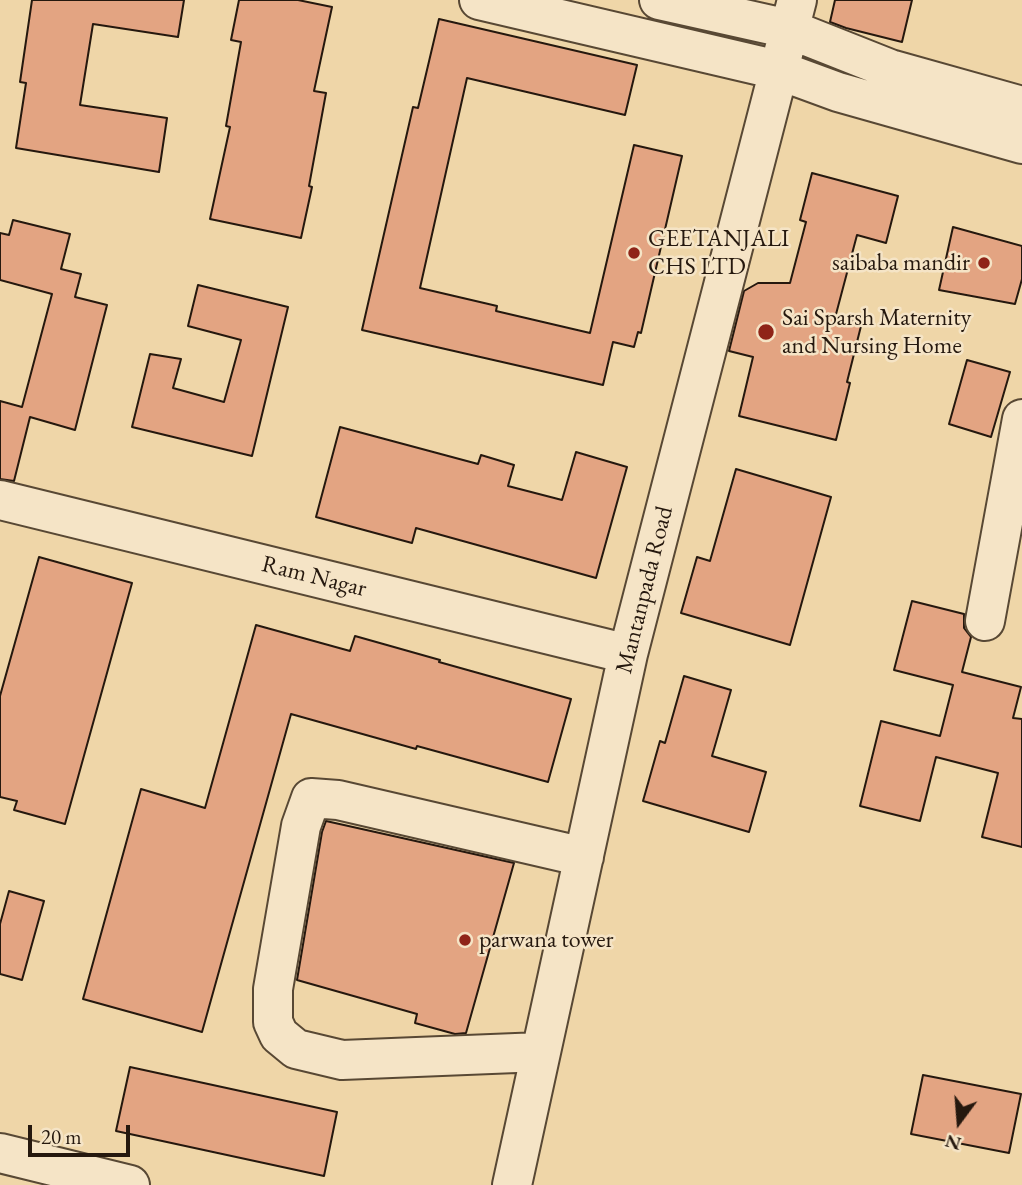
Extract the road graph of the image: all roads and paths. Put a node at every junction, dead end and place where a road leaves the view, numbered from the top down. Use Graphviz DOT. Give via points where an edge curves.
graph roads {
  1 [pos="479,0"];
  2 [pos="659,0"];
  3 [pos="793,15"];
  4 [pos="778,70"];
  5 [pos="1022,106"];
  6 [pos="1022,144"];
  7 [pos="1022,419"];
  8 [pos="0,500"];
  9 [pos="985,621"];
  10 [pos="628,654"];
  11 [pos="584,857"];
  12 [pos="524,1053"];
  13 [pos="0,1153"];
  14 [pos="130,1185"];
  15 [pos="512,1185"];
  1 -- 4 [label="street"];
  2 -- 3 [label="street"];
  3 -- 4 [label="street, Mantanpada Road"];
  3 -- 5 [label="street" via="890,69"];
  4 -- 6 [label="street" via="838,92"];
  4 -- 10 [label="street, Mantanpada Road"];
  7 -- 9 [label="street"];
  8 -- 10 [label="street, Ram Nagar"];
  10 -- 11 [label="street, Mantanpada Road"];
  11 -- 12 [label="street, Mantanpada Road"];
  11 -- 12 [label="street" via="338,800 311,798 301,826 273,989 273,1022 279,1035 296,1049 341,1060"];
  12 -- 15 [label="street, Mantanpada Road"];
  13 -- 14 [label="street"];
}
